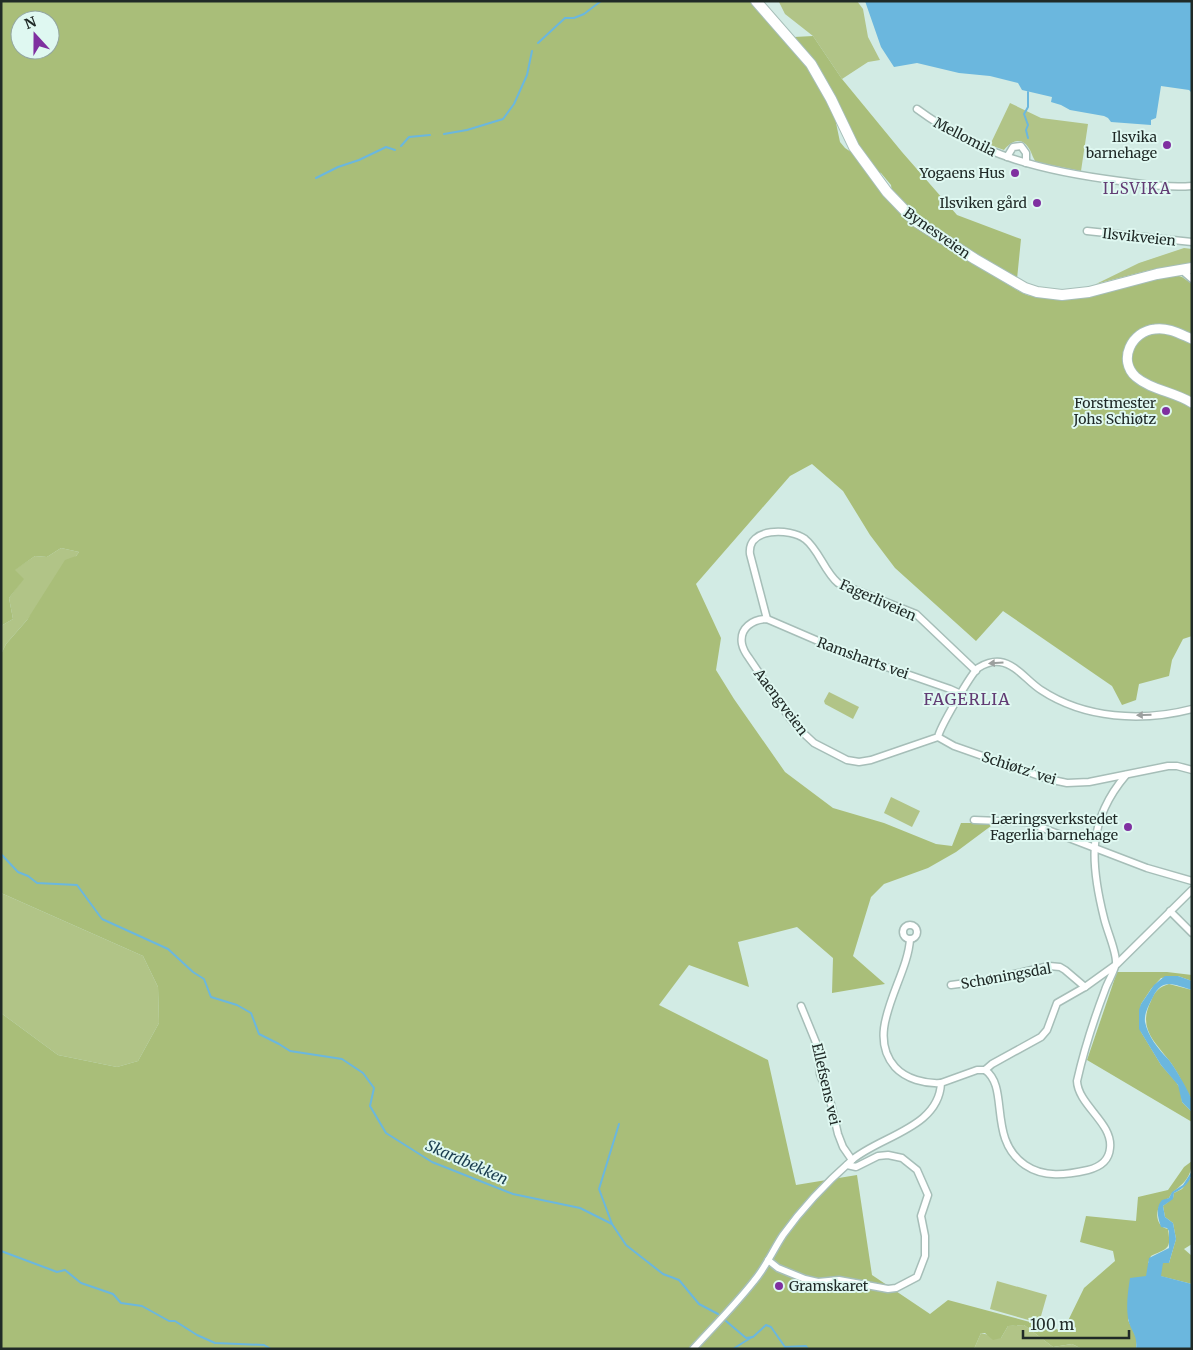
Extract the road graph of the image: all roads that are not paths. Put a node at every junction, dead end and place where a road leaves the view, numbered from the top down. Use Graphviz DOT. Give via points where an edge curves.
graph roads {
  1 [pos="756,1"];
  2 [pos="917,110"];
  3 [pos="1007,157"];
  4 [pos="1026,163"];
  5 [pos="1192,186"];
  6 [pos="1087,231"];
  7 [pos="1192,242"];
  8 [pos="1188,269"];
  9 [pos="1192,280"];
  10 [pos="1192,338"];
  11 [pos="1192,403"];
  12 [pos="767,619"];
  13 [pos="976,671"];
  14 [pos="961,694"];
  15 [pos="1192,708"];
  16 [pos="938,737"];
  17 [pos="1192,770"];
  18 [pos="1126,775"];
  19 [pos="974,820"];
  20 [pos="1094,848"];
  21 [pos="1192,881"];
  22 [pos="1192,890"];
  23 [pos="1170,911"];
  24 [pos="1192,933"];
  25 [pos="910,939"];
  26 [pos="1117,964"];
  27 [pos="951,985"];
  28 [pos="1085,987"];
  29 [pos="801,1006"];
  30 [pos="985,1070"];
  31 [pos="941,1083"];
  32 [pos="852,1160"];
  33 [pos="847,1165"];
  34 [pos="768,1260"];
  35 [pos="693,1349"];
  1 -- 8 [label="main road, Bynesveien" via="811,64 863,162 901,208 933,234 1012,282 1049,294 1074,295"];
  2 -- 3 [label="street, Mellomila" via="951,132"];
  3 -- 4 [label="street, Mellomila"];
  3 -- 4 [label="street" via="1013,147 1021,146 1026,153"];
  4 -- 5 [label="street, Mellomila" via="1081,176 1168,187"];
  6 -- 7 [label="street, Ilsvikveien"];
  8 -- 9 [label="street, Bynesveien" via="1185,274"];
  10 -- 11 [label="street" via="1154,329 1138,336 1128,353 1130,367 1136,377"];
  12 -- 13 [label="street, Fagerliveien" via="750,554 751,544 767,532 795,534 810,544 838,583 916,614"];
  12 -- 14 [label="street, Ramsharts vei" via="846,653"];
  12 -- 16 [label="street, Aaengveien" via="755,620 746,626 741,638 743,648 788,717 814,743 846,760 859,762"];
  13 -- 14 [label="street"];
  15 -- 13 [label="street, one-way" via="1153,715 1098,713 1049,696 1006,664 994,662"];
  14 -- 16 [label="street"];
  16 -- 18 [label="street, Schiøtz' vei" via="954,746 1061,782 1082,783"];
  17 -- 18 [label="street, Schiøtz' vei" via="1168,766"];
  18 -- 20 [label="street" via="1102,812 1096,826"];
  19 -- 20 [label="street" via="1027,822"];
  20 -- 21 [label="street"];
  20 -- 26 [label="street" via="1100,900"];
  22 -- 23 [label="street"];
  23 -- 24 [label="street"];
  23 -- 26 [label="street"];
  25 -- 31 [label="street" via="883,1032 883,1045 889,1059 905,1075"];
  26 -- 28 [label="street"];
  26 -- 30 [label="street" via="1102,998 1077,1080 1082,1096 1109,1137 1110,1149 1105,1161 1088,1170 1067,1174 1032,1170 1019,1161 1006,1143 995,1082"];
  27 -- 28 [label="street, Schøningsdal" via="1049,966 1060,967"];
  28 -- 30 [label="street" via="1057,1003 1041,1037"];
  29 -- 32 [label="street, Ellefsens vei" via="817,1044 820,1074 838,1134"];
  30 -- 31 [label="street"];
  31 -- 32 [label="street" via="934,1104 922,1118"];
  32 -- 33 [label="street"];
  33 -- 34 [label="street" via="806,1205"];
  33 -- 34 [label="street" via="856,1167 878,1156 888,1155 902,1158 917,1170 928,1195 921,1216 925,1256 917,1276 888,1289 838,1280 805,1279 778,1268"];
  34 -- 35 [label="street" via="750,1286"];
}
